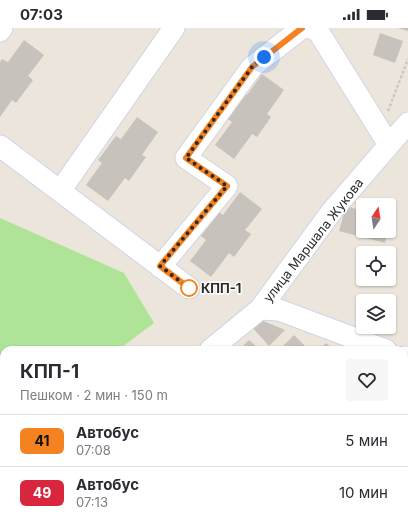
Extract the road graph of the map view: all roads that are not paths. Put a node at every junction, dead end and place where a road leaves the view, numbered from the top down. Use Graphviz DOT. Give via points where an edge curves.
graph roads {
  1 [pos="2,28"];
  2 [pos="174,28"];
  3 [pos="302,28"];
  4 [pos="310,28"];
  5 [pos="0,31"];
  6 [pos="408,123"];
  7 [pos="384,138"];
  8 [pos="0,146"];
  9 [pos="60,191"];
  10 [pos="160,266"];
  11 [pos="189,288"];
  12 [pos="260,308"];
  13 [pos="215,346"];
  14 [pos="375,346"];
  1 -- 5 [label="street"];
  2 -- 9 [label="street"];
  3 -- 10 [label="street" via="252,67 186,158 227,186"];
  4 -- 7 [label="street" via="318,31"];
  6 -- 7 [label="street, улица Маршала Жукова"];
  7 -- 12 [label="street, улица Маршала Жукова"];
  8 -- 9 [label="street"];
  9 -- 10 [label="street"];
  10 -- 11 [label="street"];
  12 -- 13 [label="street, улица Маршала Жукова"];
  12 -- 14 [label="street" via="280,310"];
}
